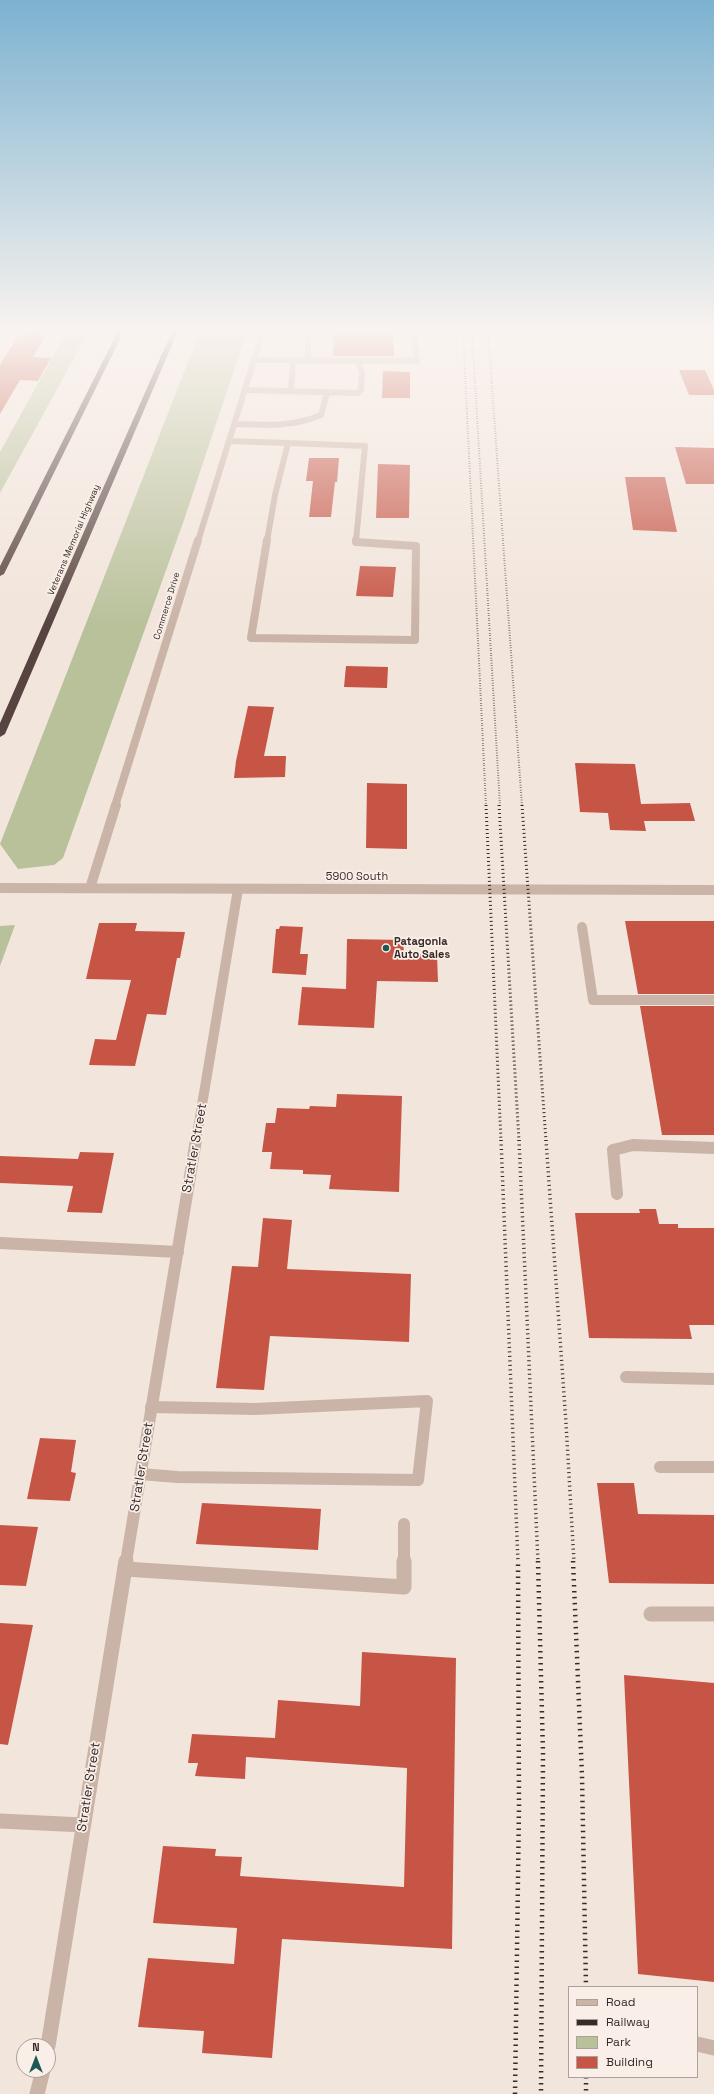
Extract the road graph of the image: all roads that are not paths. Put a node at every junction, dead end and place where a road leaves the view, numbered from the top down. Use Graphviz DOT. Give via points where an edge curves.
graph roads {
  1 [pos="72,429"];
  2 [pos="133,429"];
  3 [pos="233,429"];
  4 [pos="229,441"];
  5 [pos="288,443"];
  6 [pos="0,574"];
  7 [pos="0,734"];
  8 [pos="0,888"];
  9 [pos="90,888"];
  10 [pos="238,889"];
  11 [pos="714,890"];
  12 [pos="582,926"];
  13 [pos="714,1000"];
  14 [pos="714,1148"];
  15 [pos="617,1194"];
  16 [pos="0,1243"];
  17 [pos="178,1252"];
  18 [pos="626,1377"];
  19 [pos="714,1379"];
  20 [pos="151,1407"];
  21 [pos="660,1467"];
  22 [pos="714,1467"];
  23 [pos="141,1474"];
  24 [pos="404,1524"];
  25 [pos="125,1569"];
  26 [pos="651,1614"];
  27 [pos="714,1614"];
  28 [pos="0,1821"];
  29 [pos="83,1825"];
  30 [pos="49,2038"];
  31 [pos="698,2044"];
  32 [pos="714,2048"];
  33 [pos="41,2078"];
  34 [pos="37,2094"];
  1 -- 6 [label="highway"];
  2 -- 7 [label="highway, Veterans Memorial Highway"];
  3 -- 4 [label="street, Commerce Drive"];
  4 -- 5 [label="street"];
  4 -- 9 [label="street, Commerce Drive"];
  5 -- 5 [label="street" via="365,446 356,542 416,546 414,640 251,638 275,496"];
  8 -- 9 [label="street, 5900 South"];
  9 -- 10 [label="street, 5900 South"];
  10 -- 11 [label="street, 5900 South"];
  10 -- 17 [label="street, Stratler Street"];
  12 -- 13 [label="street" via="593,1000"];
  14 -- 15 [label="street" via="633,1145 613,1150"];
  16 -- 17 [label="street"];
  17 -- 20 [label="street, Stratler Street"];
  18 -- 19 [label="street"];
  20 -- 23 [label="street, Stratler Street"];
  20 -- 23 [label="street" via="255,1409 427,1402 418,1480 177,1477"];
  21 -- 22 [label="street"];
  23 -- 25 [label="street, Stratler Street"];
  24 -- 25 [label="street" via="404,1587"];
  25 -- 29 [label="street, Stratler Street"];
  26 -- 27 [label="street"];
  28 -- 29 [label="street"];
  29 -- 30 [label="street, Stratler Street"];
  31 -- 32 [label="street"];
  33 -- 34 [label="street"];
}
